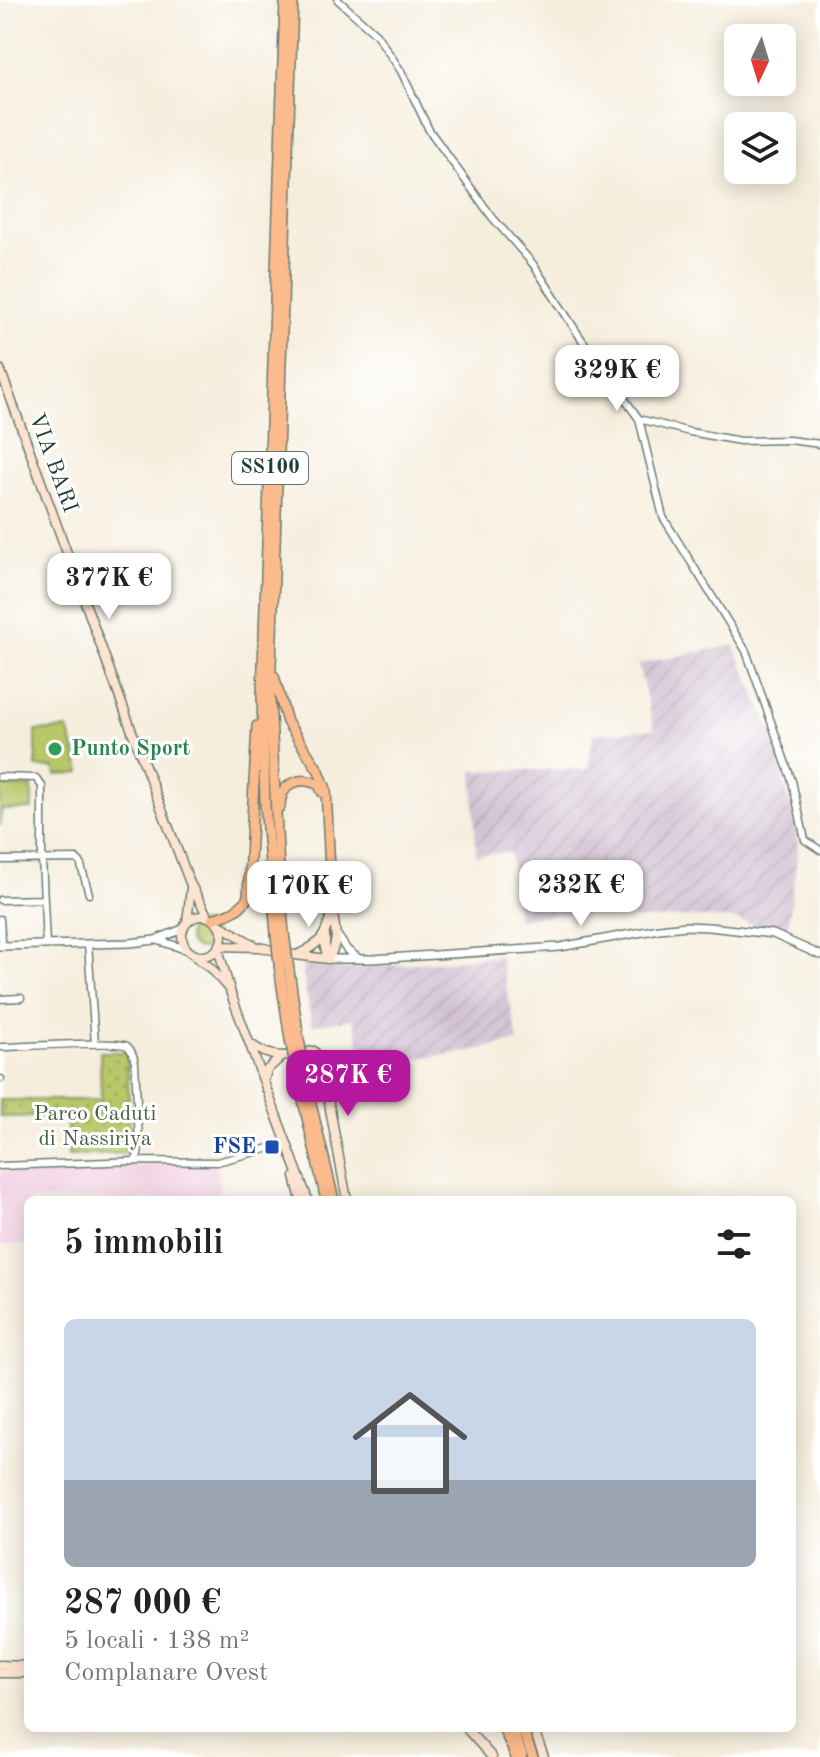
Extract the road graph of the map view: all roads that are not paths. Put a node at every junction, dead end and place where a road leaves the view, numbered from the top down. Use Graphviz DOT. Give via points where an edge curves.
graph roads {
  1 [pos="285,0"];
  2 [pos="293,0"];
  3 [pos="338,0"];
  4 [pos="0,369"];
  5 [pos="639,419"];
  6 [pos="820,444"];
  7 [pos="265,599"];
  8 [pos="270,660"];
  9 [pos="0,777"];
  10 [pos="328,812"];
  11 [pos="820,850"];
  12 [pos="42,858"];
  13 [pos="0,860"];
  14 [pos="279,866"];
  15 [pos="190,883"];
  16 [pos="89,894"];
  17 [pos="43,899"];
  18 [pos="0,900"];
  19 [pos="332,912"];
  20 [pos="0,919"];
  21 [pos="212,920"];
  22 [pos="185,926"];
  23 [pos="280,934"];
  24 [pos="325,935"];
  25 [pos="337,935"];
  26 [pos="155,940"];
  27 [pos="88,944"];
  28 [pos="46,945"];
  29 [pos="1,946"];
  30 [pos="219,947"];
  31 [pos="259,947"];
  32 [pos="189,951"];
  33 [pos="295,955"];
  34 [pos="820,955"];
  35 [pos="328,959"];
  36 [pos="360,959"];
  37 [pos="231,994"];
  38 [pos="21,998"];
  39 [pos="0,999"];
  40 [pos="95,1044"];
  41 [pos="251,1044"];
  42 [pos="0,1047"];
  43 [pos="281,1057"];
  44 [pos="300,1070"];
  45 [pos="264,1079"];
  46 [pos="287,1145"];
  47 [pos="270,1148"];
  48 [pos="135,1161"];
  49 [pos="0,1166"];
  50 [pos="300,1196"];
  51 [pos="306,1196"];
  52 [pos="325,1196"];
  53 [pos="333,1196"];
  54 [pos="346,1196"];
  55 [pos="0,1665"];
  56 [pos="24,1666"];
  57 [pos="0,1673"];
  58 [pos="24,1673"];
  59 [pos="470,1732"];
  60 [pos="505,1732"];
  61 [pos="513,1732"];
  62 [pos="524,1732"];
  63 [pos="535,1732"];
  64 [pos="492,1757"];
  65 [pos="519,1757"];
  66 [pos="533,1757"];
  67 [pos="544,1757"];
  1 -- 7 [label="highway, SS100"];
  2 -- 8 [label="highway, SS100"];
  3 -- 5 [label="street" via="376,34 401,71 429,130 533,264"];
  4 -- 15 [label="main road, VIA BARI"];
  5 -- 6 [label="street" via="740,441"];
  5 -- 11 [label="street" via="663,517 746,651 792,781 805,840"];
  7 -- 21 [label="highway, SS100" via="249,890 236,911"];
  7 -- 23 [label="highway, SS100" via="262,751"];
  8 -- 10 [label="highway, SS100" via="287,722 326,789"];
  8 -- 14 [label="highway, SS100"];
  9 -- 12 [label="street" via="39,781"];
  10 -- 14 [label="highway, SS100" via="319,785 298,780 288,785 280,798"];
  10 -- 19 [label="highway, SS100"];
  12 -- 13 [label="street"];
  12 -- 16 [label="street" via="77,859"];
  12 -- 17 [label="street"];
  14 -- 23 [label="highway, SS100"];
  15 -- 21 [label="main road, VIA BARI"];
  15 -- 22 [label="main road"];
  17 -- 18 [label="street"];
  17 -- 28 [label="street"];
  19 -- 24 [label="main road"];
  19 -- 25 [label="main road"];
  20 -- 29 [label="street"];
  21 -- 22 [label="main road" via="194,918"];
  21 -- 30 [label="main road" via="221,931"];
  21 -- 31 [label="main road"];
  22 -- 26 [label="street"];
  22 -- 32 [label="main road" via="183,943"];
  23 -- 44 [label="highway, SS100, bridge"];
  24 -- 33 [label="main road"];
  24 -- 35 [label="main road"];
  25 -- 35 [label="main road"];
  25 -- 36 [label="street"];
  26 -- 27 [label="street"];
  26 -- 32 [label="street"];
  27 -- 28 [label="street"];
  27 -- 40 [label="street"];
  28 -- 29 [label="street"];
  30 -- 31 [label="main road"];
  30 -- 32 [label="main road" via="207,955"];
  30 -- 37 [label="main road"];
  31 -- 33 [label="main road"];
  32 -- 37 [label="main road"];
  33 -- 35 [label="main road"];
  34 -- 36 [label="street" via="773,934 686,926 560,947"];
  35 -- 36 [label="street"];
  37 -- 41 [label="main road"];
  38 -- 39 [label="street"];
  40 -- 42 [label="street"];
  40 -- 48 [label="street" via="121,1044 133,1054 139,1142"];
  41 -- 43 [label="main road"];
  41 -- 45 [label="main road"];
  43 -- 45 [label="main road"];
  43 -- 54 [label="main road" via="314,1051 321,1061"];
  44 -- 52 [label="highway, SS100"];
  44 -- 53 [label="highway, SS100"];
  45 -- 46 [label="main road"];
  46 -- 50 [label="main road"];
  46 -- 51 [label="main road"];
  47 -- 48 [label="street" via="217,1162"];
  48 -- 49 [label="street"];
  55 -- 56 [label="main road"];
  57 -- 58 [label="main road"];
  59 -- 64 [label="main road"];
  60 -- 65 [label="highway"];
  61 -- 65 [label="highway"];
  62 -- 66 [label="highway"];
  63 -- 67 [label="main road"];
}
